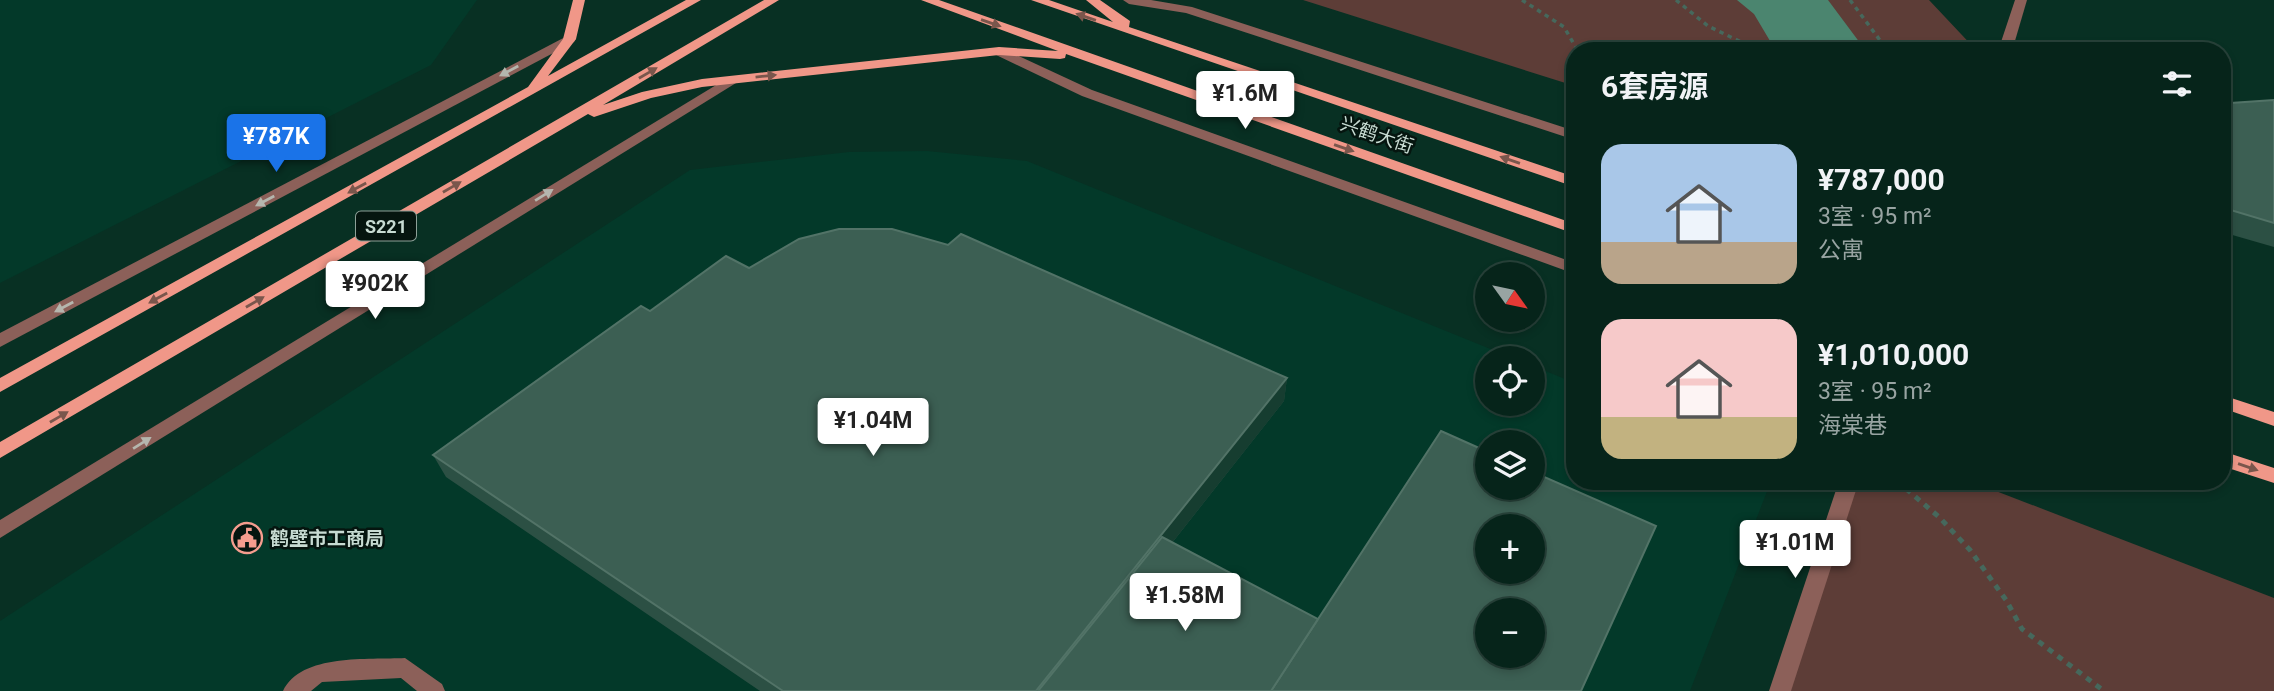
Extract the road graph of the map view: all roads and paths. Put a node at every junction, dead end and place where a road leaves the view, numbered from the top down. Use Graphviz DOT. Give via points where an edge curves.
graph roads {
  1 [pos="579,0"];
  2 [pos="695,0"];
  3 [pos="773,0"];
  4 [pos="927,0"];
  5 [pos="1037,0"];
  6 [pos="1092,0"];
  7 [pos="1129,0"];
  8 [pos="1522,0"];
  9 [pos="1676,0"];
  10 [pos="1850,0"];
  11 [pos="2021,0"];
  12 [pos="1140,35"];
  13 [pos="569,39"];
  14 [pos="1576,42"];
  15 [pos="1741,42"];
  16 [pos="1880,42"];
  17 [pos="2009,42"];
  18 [pos="999,51"];
  19 [pos="1098,61"];
  20 [pos="731,80"];
  21 [pos="527,93"];
  22 [pos="557,125"];
  23 [pos="1566,133"];
  24 [pos="1566,179"];
  25 [pos="1566,226"];
  26 [pos="1566,266"];
  27 [pos="0,341"];
  28 [pos="0,386"];
  29 [pos="2231,404"];
  30 [pos="2274,419"];
  31 [pos="0,451"];
  32 [pos="2231,461"];
  33 [pos="2274,476"];
  34 [pos="1846,490"];
  35 [pos="1908,490"];
  36 [pos="0,530"];
  37 [pos="294,691"];
  38 [pos="434,691"];
  39 [pos="1780,691"];
  40 [pos="2104,691"];
  1 -- 13 [label="main road"];
  2 -- 21 [label="main road, S221"];
  22 -- 3 [label="main road, S221, one-way"];
  4 -- 19 [label="main road, 兴鹤大街, one-way"];
  12 -- 5 [label="main road, 兴鹤大街, one-way"];
  6 -- 12 [label="main road"];
  7 -- 23 [label="street" via="1188,10"];
  8 -- 14 [label="path" via="1547,12"];
  9 -- 15 [label="path" via="1708,26"];
  10 -- 16 [label="path"];
  11 -- 17 [label="street"];
  24 -- 12 [label="main road, 兴鹤大街, one-way"];
  13 -- 21 [label="main road"];
  13 -- 27 [label="street, one-way"];
  18 -- 19 [label="main road"];
  20 -- 18 [label="main road, one-way"];
  18 -- 26 [label="street" via="1087,93"];
  19 -- 25 [label="main road, 兴鹤大街, one-way"];
  20 -- 22 [label="main road" via="647,95"];
  36 -- 20 [label="street, one-way"];
  21 -- 28 [label="main road, S221, one-way"];
  31 -- 22 [label="main road, S221, one-way"];
  29 -- 30 [label="main road"];
  32 -- 33 [label="main road, one-way"];
  34 -- 39 [label="street"];
  35 -- 40 [label="path" via="1970,550 2022,629"];
  37 -- 38 [label="street" via="317,673 405,668"];
}
